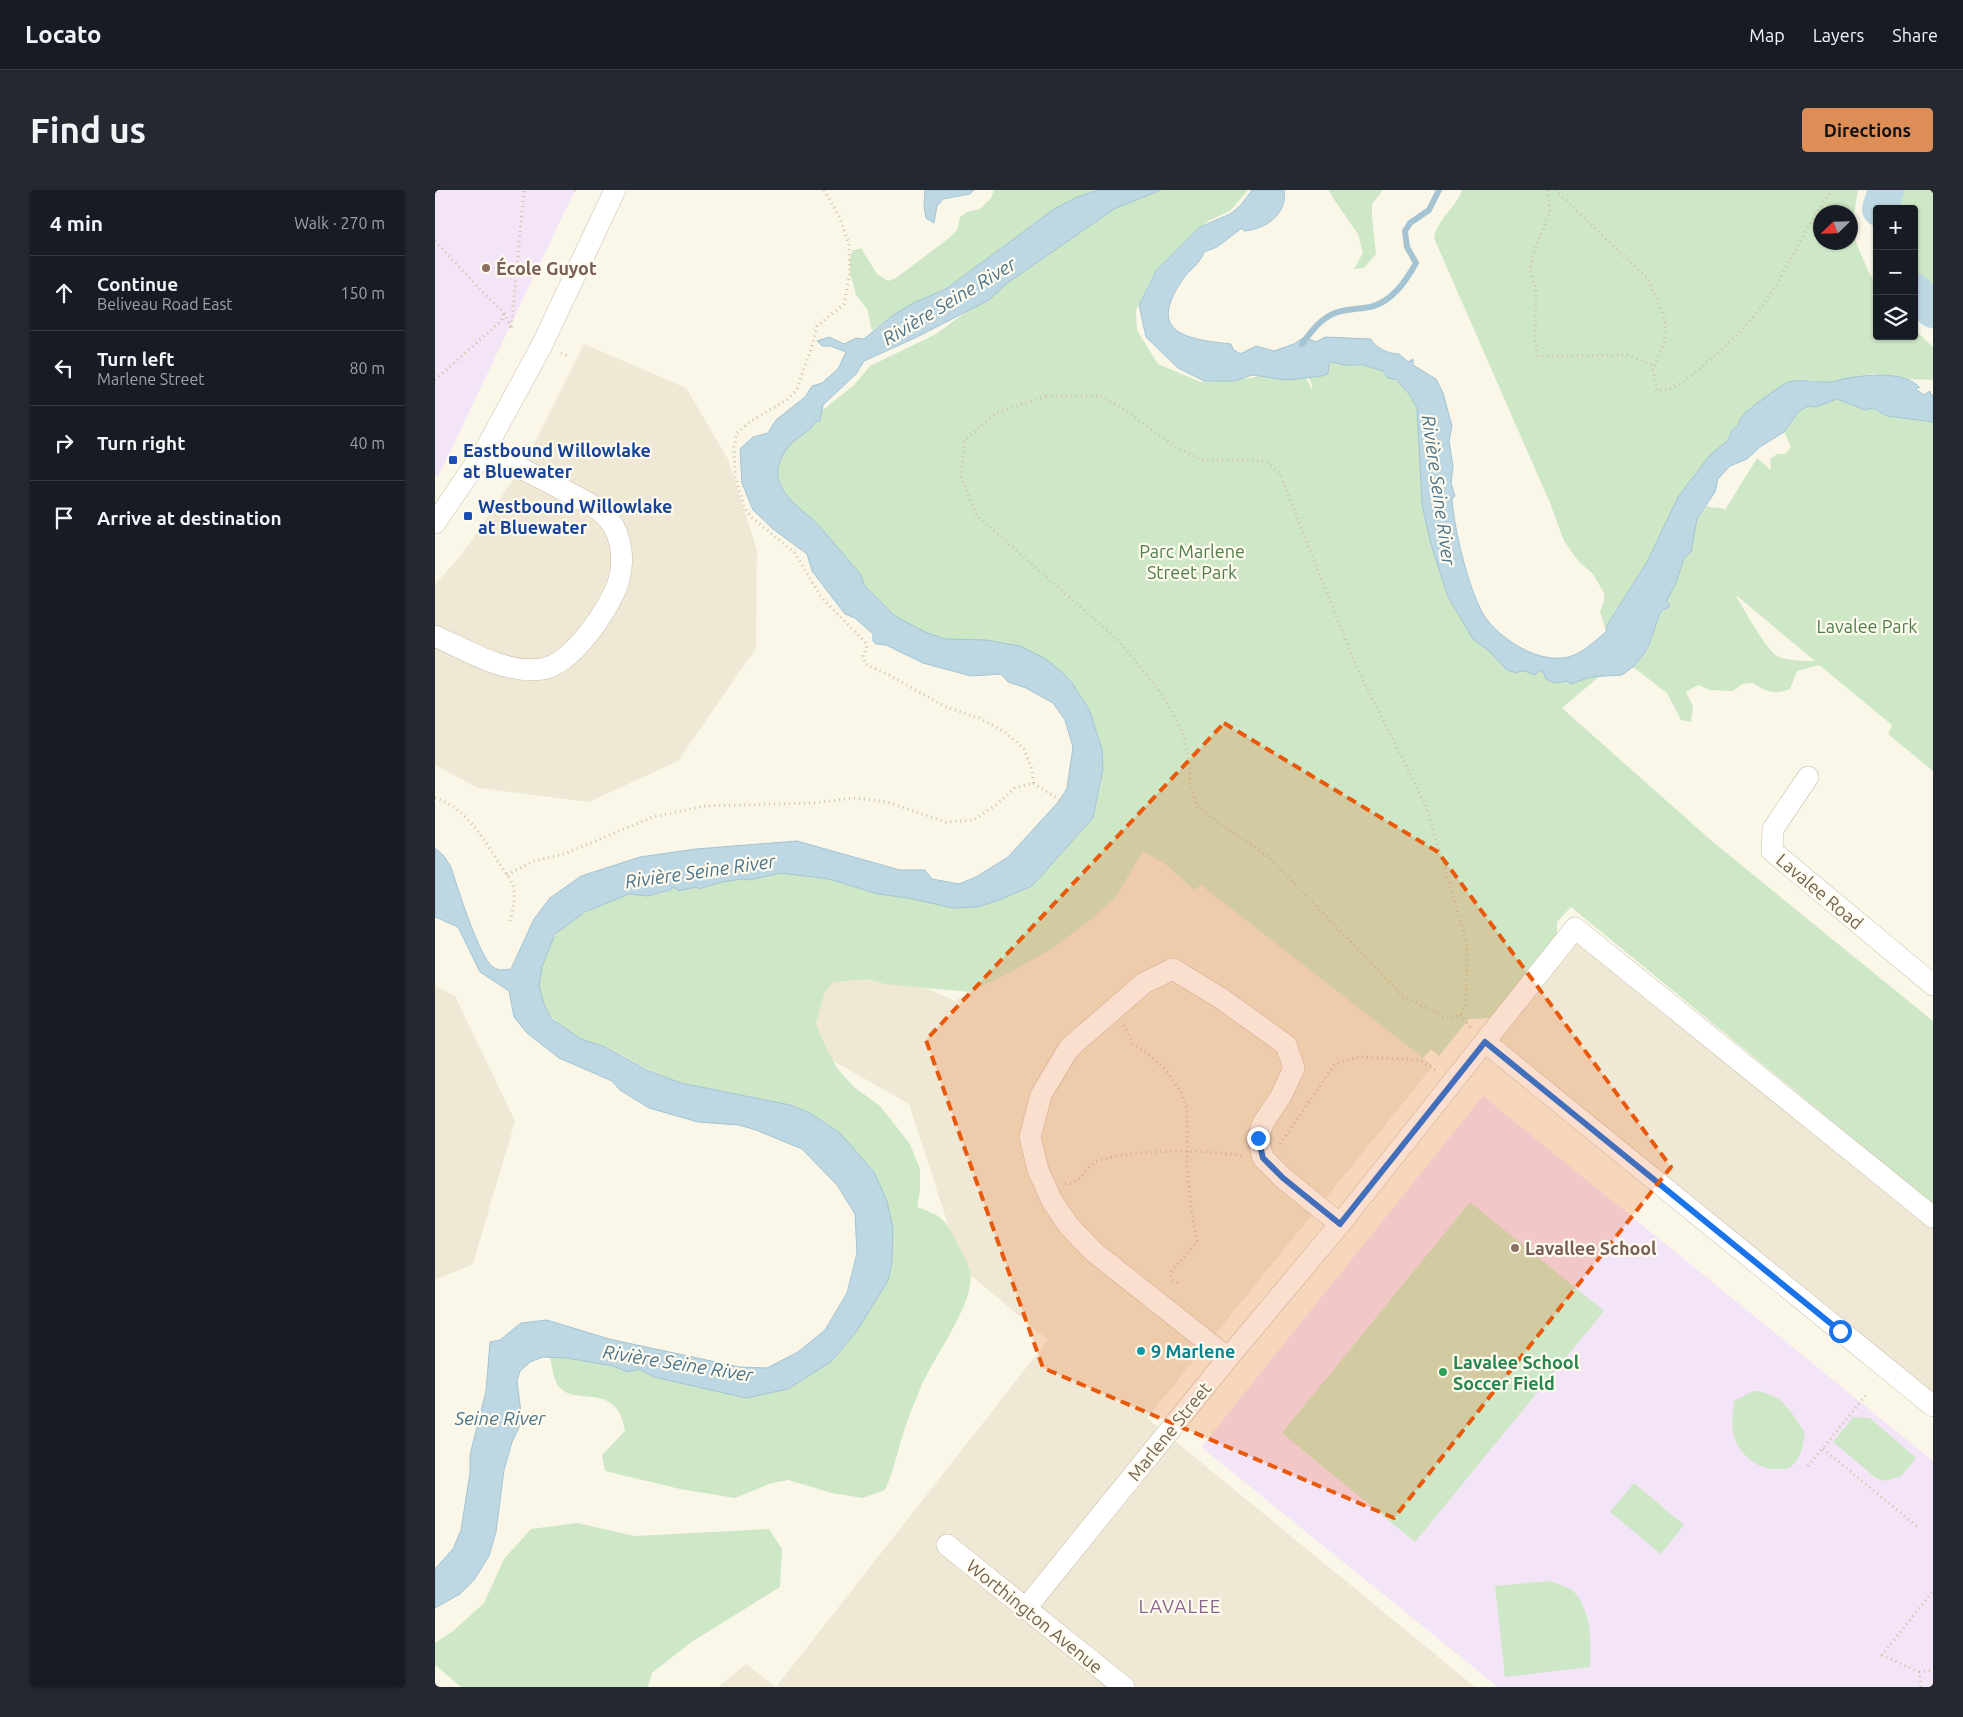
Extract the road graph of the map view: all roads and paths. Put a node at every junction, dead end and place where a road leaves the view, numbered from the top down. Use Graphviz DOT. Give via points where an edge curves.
graph roads {
  1 [pos="524,190"];
  2 [pos="615,190"];
  3 [pos="824,190"];
  4 [pos="1548,190"];
  5 [pos="1555,190"];
  6 [pos="1832,190"];
  7 [pos="435,241"];
  8 [pos="504,312"];
  9 [pos="1655,366"];
  10 [pos="435,380"];
  11 [pos="485,450"];
  12 [pos="435,523"];
  13 [pos="435,636"];
  14 [pos="1807,778"];
  15 [pos="1033,783"];
  16 [pos="435,798"];
  17 [pos="1060,800"];
  18 [pos="507,875"];
  19 [pos="510,921"];
  20 [pos="1933,985"];
  21 [pos="1466,1005"];
  22 [pos="1115,1007"];
  23 [pos="1485,1042"];
  24 [pos="1460,1073"];
  25 [pos="1279,1146"];
  26 [pos="1188,1151"];
  27 [pos="1216,1152"];
  28 [pos="1064,1184"];
  29 [pos="1933,1217"];
  30 [pos="1340,1224"];
  31 [pos="1180,1284"];
  32 [pos="1228,1358"];
  33 [pos="1867,1394"];
  34 [pos="1933,1406"];
  35 [pos="1823,1449"];
  36 [pos="1809,1466"];
  37 [pos="1919,1528"];
  38 [pos="947,1545"];
  39 [pos="1933,1591"];
  40 [pos="1026,1608"];
  41 [pos="1933,1670"];
  42 [pos="1919,1672"];
  43 [pos="1124,1687"];
  44 [pos="1921,1687"];
  1 -- 8 [label="path" via="511,329"];
  2 -- 11 [label="street" via="542,345"];
  3 -- 15 [label="path" via="839,216 849,244 850,273 844,304 817,326 797,389 788,399 737,433 733,447 739,494 751,518 795,553 821,596 866,643 865,664 947,707 979,718 1005,732 1024,749"];
  4 -- 9 [label="path" via="1550,212 1530,270 1536,289 1537,356 1620,354"];
  5 -- 9 [label="path" via="1648,279 1665,320 1665,340"];
  6 -- 9 [label="path" via="1818,208 1764,304 1742,332 1693,375 1670,390 1657,391"];
  7 -- 8 [label="path"];
  8 -- 10 [label="path" via="493,330"];
  11 -- 12 [label="street"];
  11 -- 13 [label="street" via="589,503 610,521 620,544 622,560 618,581 598,621 569,656 545,669 517,670"];
  14 -- 20 [label="street, Lavalee Road" via="1773,829 1772,851"];
  15 -- 17 [label="path"];
  15 -- 18 [label="path" via="1015,788 975,820 946,822 887,802 855,798 814,803 704,806 653,817 564,854 534,861"];
  16 -- 18 [label="path" via="447,802 479,831"];
  18 -- 19 [label="path" via="515,888"];
  21 -- 21 [label="path" via="1467,944 1426,806 1355,664 1280,474 1267,462 1203,460 1174,446 1100,396 1046,396 996,413 965,440 961,476 977,516 1117,639 1162,694 1182,731 1197,806 1268,856 1403,996 1449,1019 1460,1015"];
  22 -- 26 [label="path" via="1133,1044 1165,1069 1181,1092 1187,1110"];
  22 -- 30 [label="street" via="1144,983 1173,969 1286,1045 1294,1068 1263,1123 1258,1138 1263,1158"];
  22 -- 32 [label="street" via="1069,1048 1041,1095 1030,1137 1038,1170 1052,1201 1069,1226 1094,1252"];
  23 -- 24 [label="street, Marlene Street"];
  23 -- 29 [label="street, Marlene Street" via="1575,928"];
  23 -- 34 [label="street"];
  24 -- 25 [label="path" via="1439,1072 1421,1060 1364,1057 1335,1064"];
  24 -- 30 [label="street, Marlene Street"];
  26 -- 27 [label="path"];
  26 -- 28 [label="path" via="1112,1157 1097,1161 1081,1179"];
  26 -- 31 [label="path" via="1187,1167 1197,1242 1170,1273 1172,1280"];
  30 -- 32 [label="street, Marlene Street"];
  32 -- 40 [label="street, Marlene Street"];
  33 -- 35 [label="path"];
  35 -- 36 [label="path"];
  35 -- 37 [label="path"];
  38 -- 40 [label="street, Worthington Avenue"];
  39 -- 42 [label="path" via="1882,1656"];
  40 -- 43 [label="street, Worthington Avenue"];
  41 -- 42 [label="path"];
  42 -- 44 [label="path"];
}
